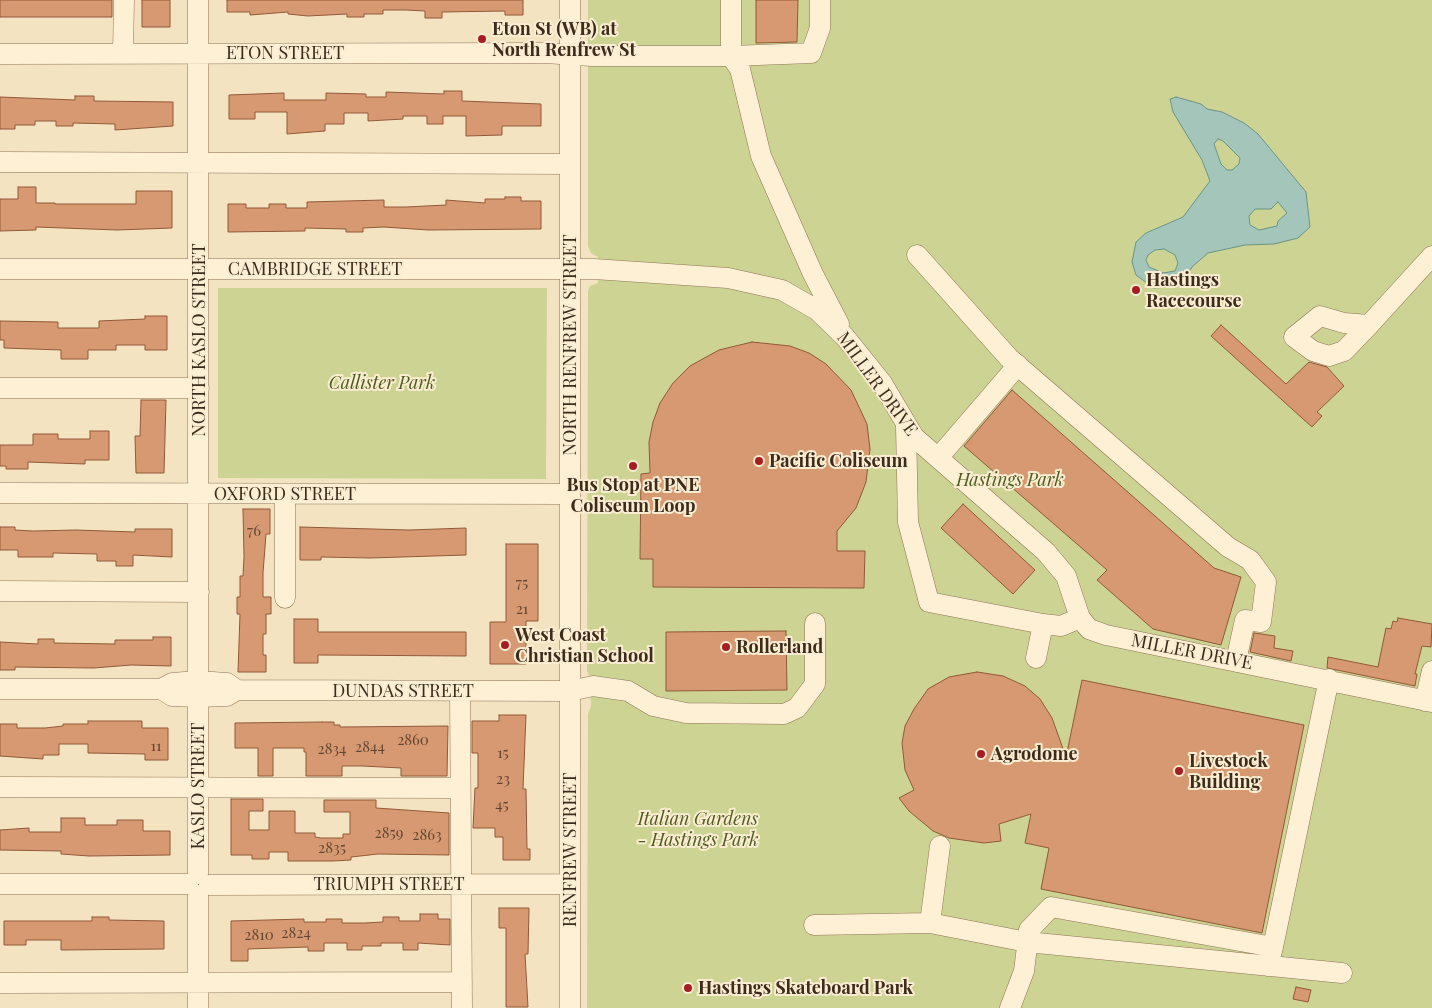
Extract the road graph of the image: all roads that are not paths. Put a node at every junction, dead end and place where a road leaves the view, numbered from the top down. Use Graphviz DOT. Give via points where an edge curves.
graph roads {
  1 [pos="124,0"];
  2 [pos="198,0"];
  3 [pos="570,0"];
  4 [pos="731,0"];
  5 [pos="820,0"];
  6 [pos="123,53"];
  7 [pos="198,53"];
  8 [pos="0,54"];
  9 [pos="570,54"];
  10 [pos="731,56"];
  11 [pos="0,162"];
  12 [pos="200,162"];
  13 [pos="570,164"];
  14 [pos="917,255"];
  15 [pos="1432,256"];
  16 [pos="0,269"];
  17 [pos="200,269"];
  18 [pos="570,269"];
  19 [pos="1369,325"];
  20 [pos="846,336"];
  21 [pos="1018,365"];
  22 [pos="0,388"];
  23 [pos="199,388"];
  24 [pos="906,426"];
  25 [pos="938,458"];
  26 [pos="0,493"];
  27 [pos="199,493"];
  28 [pos="285,494"];
  29 [pos="570,494"];
  30 [pos="0,591"];
  31 [pos="199,592"];
  32 [pos="285,598"];
  33 [pos="1080,618"];
  34 [pos="815,623"];
  35 [pos="1043,624"];
  36 [pos="1036,658"];
  37 [pos="1236,661"];
  38 [pos="1432,671"];
  39 [pos="1329,679"];
  40 [pos="0,688"];
  41 [pos="198,689"];
  42 [pos="460,691"];
  43 [pos="570,691"];
  44 [pos="1428,701"];
  45 [pos="0,787"];
  46 [pos="198,788"];
  47 [pos="460,788"];
  48 [pos="940,846"];
  49 [pos="0,884"];
  50 [pos="198,884"];
  51 [pos="461,884"];
  52 [pos="570,884"];
  53 [pos="930,923"];
  54 [pos="814,925"];
  55 [pos="1027,942"];
  56 [pos="1270,956"];
  57 [pos="1342,974"];
  58 [pos="462,982"];
  59 [pos="0,983"];
  60 [pos="198,983"];
  61 [pos="198,1008"];
  62 [pos="462,1008"];
  63 [pos="570,1008"];
  64 [pos="1010,1008"];
  1 -- 6 [label="street"];
  2 -- 7 [label="street, NORTH KASLO STREET"];
  3 -- 9 [label="street, NORTH RENFREW STREET"];
  4 -- 10 [label="street"];
  5 -- 10 [label="street, ETON STREET" via="820,28 811,53"];
  6 -- 7 [label="street, ETON STREET"];
  6 -- 8 [label="street, ETON STREET"];
  7 -- 9 [label="street, ETON STREET"];
  7 -- 12 [label="street, NORTH KASLO STREET"];
  9 -- 10 [label="street, ETON STREET"];
  9 -- 13 [label="street, NORTH RENFREW STREET"];
  10 -- 20 [label="street" via="740,69 761,156 813,274"];
  11 -- 12 [label="street"];
  12 -- 13 [label="street"];
  12 -- 17 [label="street, NORTH KASLO STREET"];
  13 -- 18 [label="street, NORTH RENFREW STREET"];
  14 -- 21 [label="street"];
  15 -- 19 [label="street"];
  16 -- 17 [label="street, CAMBRIDGE STREET"];
  17 -- 18 [label="street, CAMBRIDGE STREET"];
  17 -- 23 [label="street, NORTH KASLO STREET"];
  18 -- 20 [label="street, MILLER DRIVE" via="728,278 782,290 817,310"];
  18 -- 29 [label="street, NORTH RENFREW STREET"];
  20 -- 24 [label="street, MILLER DRIVE" via="882,383"];
  21 -- 25 [label="street"];
  21 -- 37 [label="street" via="1228,547 1250,560 1266,582 1261,622 1245,620"];
  22 -- 23 [label="street"];
  23 -- 27 [label="street, NORTH KASLO STREET"];
  24 -- 25 [label="street, MILLER DRIVE"];
  24 -- 35 [label="street" via="908,522 929,602"];
  25 -- 33 [label="street, MILLER DRIVE" via="1046,552 1066,576"];
  26 -- 27 [label="street, OXFORD STREET"];
  27 -- 28 [label="street, OXFORD STREET"];
  27 -- 31 [label="street, NORTH KASLO STREET"];
  28 -- 29 [label="street, OXFORD STREET"];
  28 -- 32 [label="street"];
  29 -- 43 [label="street, NORTH RENFREW STREET"];
  30 -- 31 [label="street"];
  31 -- 41 [label="street, NORTH KASLO STREET"];
  33 -- 35 [label="street" via="1061,626"];
  33 -- 37 [label="street, MILLER DRIVE" via="1089,629 1106,635"];
  34 -- 43 [label="street, DUNDAS STREET" via="814,684 797,708 784,714 686,713 653,706 628,691 593,686"];
  35 -- 36 [label="street"];
  37 -- 39 [label="street, MILLER DRIVE"];
  38 -- 44 [label="street"];
  39 -- 44 [label="street, MILLER DRIVE"];
  39 -- 56 [label="street"];
  40 -- 41 [label="street, DUNDAS STREET" via="161,689 172,696"];
  41 -- 42 [label="street, DUNDAS STREET" via="227,683 237,690"];
  41 -- 46 [label="street, KASLO STREET"];
  42 -- 43 [label="street, DUNDAS STREET"];
  42 -- 47 [label="street"];
  43 -- 52 [label="street, RENFREW STREET"];
  45 -- 46 [label="street"];
  46 -- 47 [label="street"];
  46 -- 50 [label="street, KASLO STREET"];
  47 -- 51 [label="street"];
  48 -- 53 [label="street"];
  49 -- 50 [label="street, TRIUMPH STREET"];
  50 -- 51 [label="street, TRIUMPH STREET"];
  50 -- 60 [label="street, KASLO STREET"];
  51 -- 52 [label="street, TRIUMPH STREET"];
  51 -- 58 [label="street"];
  52 -- 63 [label="street, RENFREW STREET"];
  53 -- 54 [label="street"];
  53 -- 55 [label="street"];
  55 -- 56 [label="street"];
  55 -- 56 [label="street" via="1029,930 1051,907"];
  55 -- 64 [label="street" via="1024,971"];
  56 -- 57 [label="street"];
  58 -- 60 [label="street"];
  58 -- 62 [label="street"];
  59 -- 60 [label="street"];
  60 -- 61 [label="street, KASLO STREET"];
}
